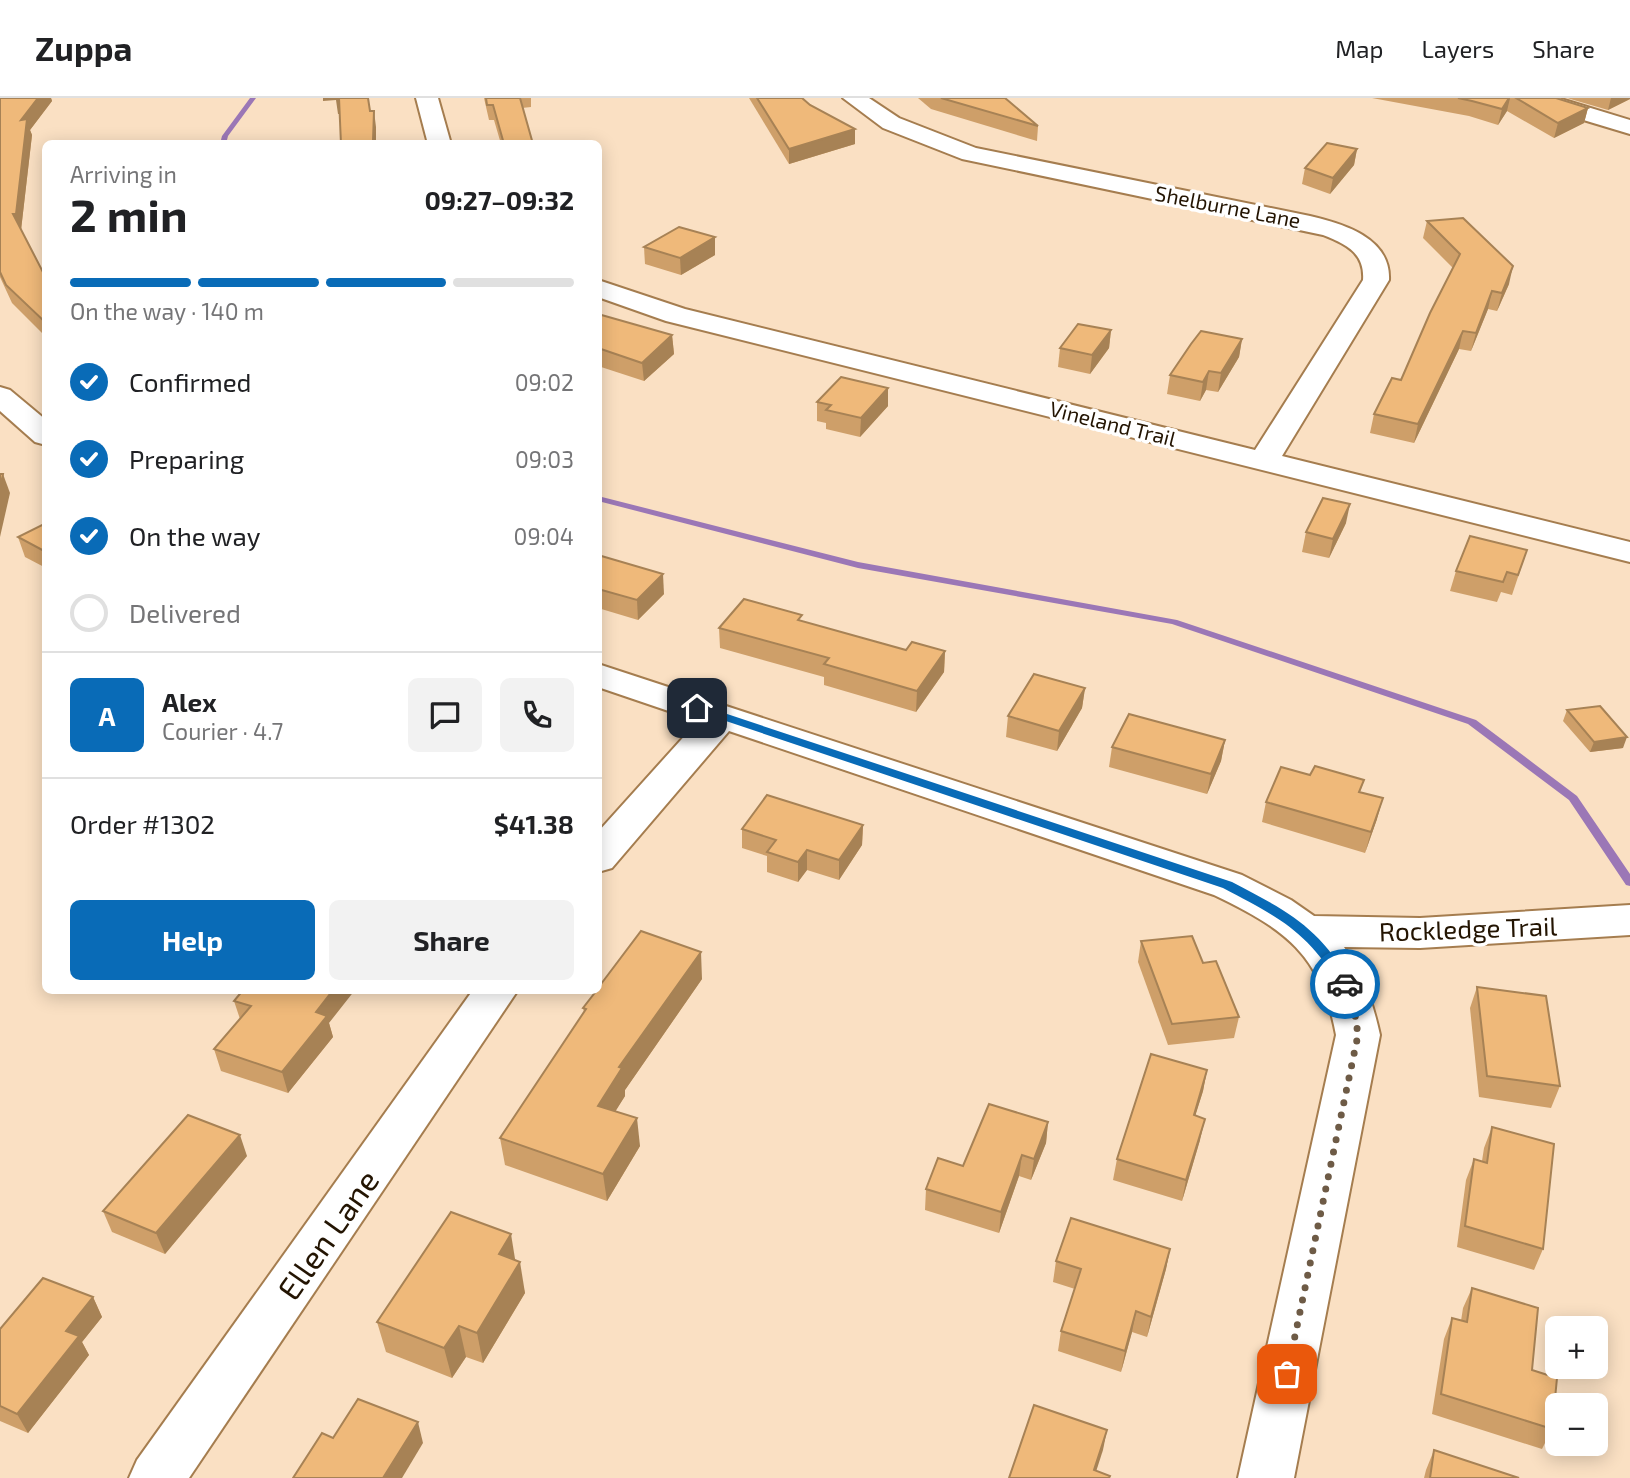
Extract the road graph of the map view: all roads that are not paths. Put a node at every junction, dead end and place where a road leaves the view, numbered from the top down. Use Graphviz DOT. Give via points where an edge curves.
graph roads {
  1 [pos="427,98"];
  2 [pos="854,98"];
  3 [pos="1535,98"];
  4 [pos="1630,127"];
  5 [pos="439,140"];
  6 [pos="602,289"];
  7 [pos="0,396"];
  8 [pos="39,431"];
  9 [pos="0,436"];
  10 [pos="1264,460"];
  11 [pos="1630,552"];
  12 [pos="602,676"];
  13 [pos="722,716"];
  14 [pos="602,853"];
  15 [pos="1630,920"];
  16 [pos="1306,931"];
  17 [pos="494,994"];
  18 [pos="157,1478"];
  19 [pos="1266,1478"];
  1 -- 5 [label="street"];
  2 -- 10 [label="street, Shelburne Lane" via="891,123 970,154 1310,223 1343,234 1367,250 1377,265 1376,280"];
  3 -- 4 [label="street"];
  6 -- 10 [label="street, Vineland Trail" via="676,315"];
  7 -- 8 [label="street"];
  8 -- 9 [label="street"];
  10 -- 11 [label="street, Vineland Trail"];
  12 -- 13 [label="street"];
  13 -- 14 [label="street"];
  13 -- 16 [label="street" via="1228,885"];
  15 -- 16 [label="street, Rockledge Trail" via="1420,933"];
  16 -- 19 [label="street" via="1344,979 1358,1035"];
  17 -- 18 [label="street, Ellen Lane"];
}
